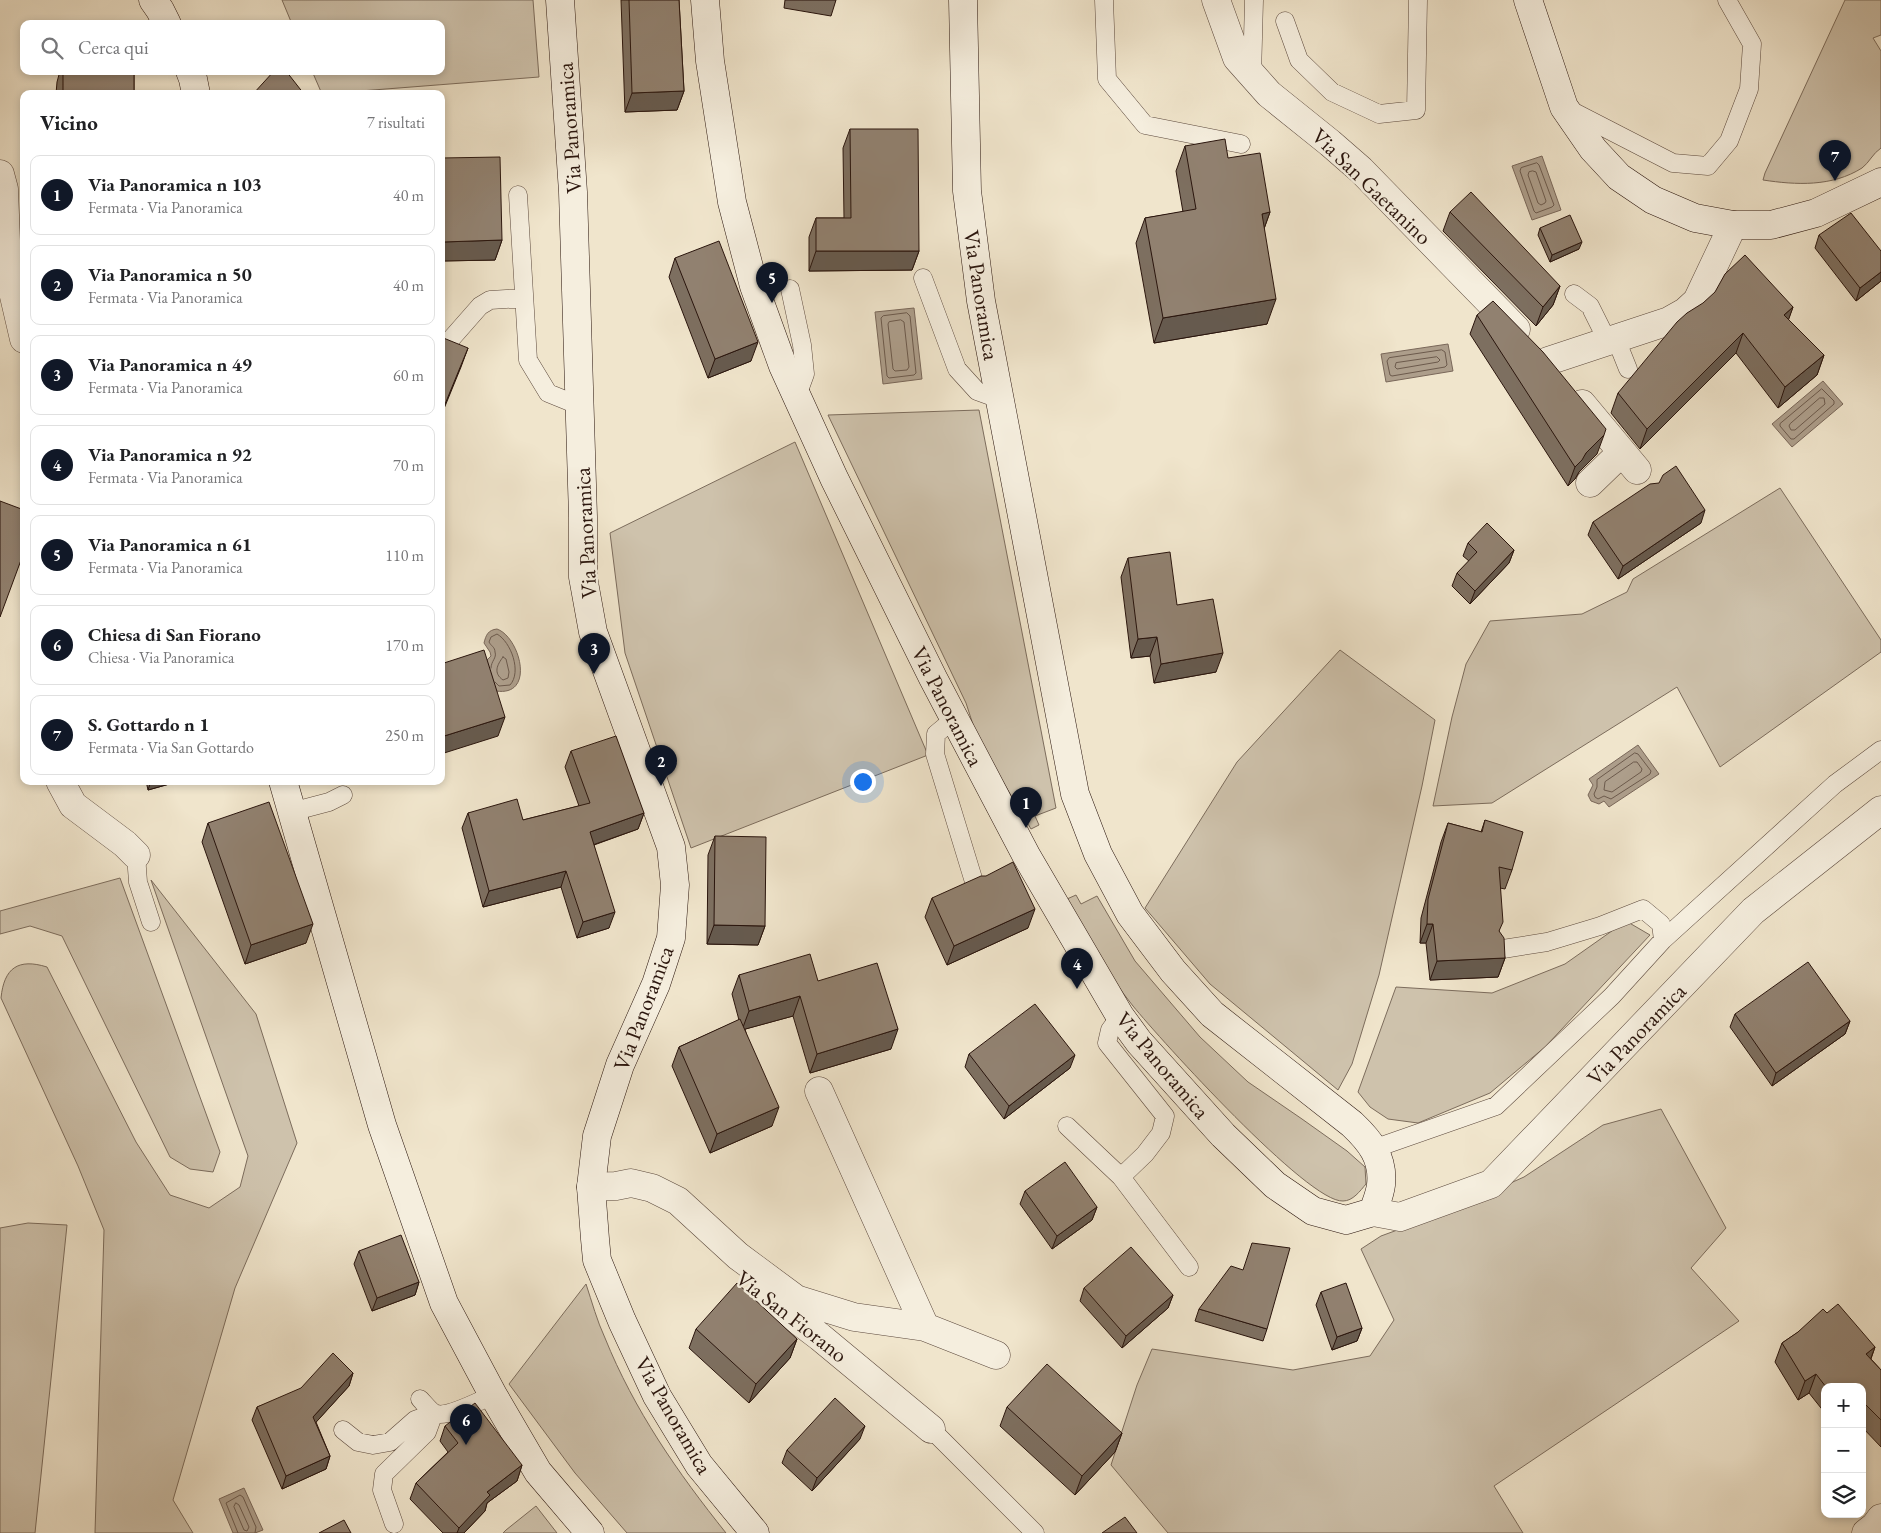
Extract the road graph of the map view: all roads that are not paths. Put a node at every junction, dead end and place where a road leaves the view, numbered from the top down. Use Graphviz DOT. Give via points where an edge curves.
graph roads {
  1 [pos="153,0"];
  2 [pos="560,0"];
  3 [pos="706,0"];
  4 [pos="962,0"];
  5 [pos="1104,0"];
  6 [pos="1216,0"];
  7 [pos="1254,0"];
  8 [pos="1418,0"];
  9 [pos="1528,0"];
  10 [pos="1727,0"];
  11 [pos="165,20"];
  12 [pos="1285,22"];
  13 [pos="192,75"];
  14 [pos="1252,76"];
  15 [pos="195,90"];
  16 [pos="1564,107"];
  17 [pos="1241,144"];
  18 [pos="0,174"];
  19 [pos="1881,182"];
  20 [pos="518,195"];
  21 [pos="1733,225"];
  22 [pos="923,278"];
  23 [pos="790,289"];
  24 [pos="1574,294"];
  25 [pos="524,298"];
  26 [pos="20,322"];
  27 [pos="451,339"];
  28 [pos="1612,340"];
  29 [pos="1548,361"];
  30 [pos="1628,369"];
  31 [pos="797,396"];
  32 [pos="999,399"];
  33 [pos="580,406"];
  34 [pos="1590,483"];
  35 [pos="954,719"];
  36 [pos="1881,750"];
  37 [pos="62,785"];
  38 [pos="284,785"];
  39 [pos="343,795"];
  40 [pos="1881,810"];
  41 [pos="291,812"];
  42 [pos="136,855"];
  43 [pos="975,885"];
  44 [pos="151,922"];
  45 [pos="1663,940"];
  46 [pos="1503,949"];
  47 [pos="1120,1016"];
  48 [pos="819,1091"];
  49 [pos="1067,1126"];
  50 [pos="1373,1149"];
  51 [pos="1121,1177"];
  52 [pos="591,1187"];
  53 [pos="662,1193"];
  54 [pos="1373,1212"];
  55 [pos="1189,1267"];
  56 [pos="925,1327"];
  57 [pos="996,1355"];
  58 [pos="493,1395"];
  59 [pos="420,1398"];
  60 [pos="434,1413"];
  61 [pos="931,1429"];
  62 [pos="343,1430"];
  63 [pos="1881,1518"];
  64 [pos="394,1524"];
  65 [pos="590,1533"];
  66 [pos="755,1533"];
  67 [pos="1035,1533"];
  68 [pos="1866,1533"];
  1 -- 11 [label="street"];
  2 -- 33 [label="street, Via Panoramica" via="573,192"];
  3 -- 31 [label="street, Via Panoramica" via="710,61 732,202 754,286"];
  4 -- 32 [label="street, Via Panoramica" via="967,191 981,301"];
  5 -- 17 [label="lane" via="1107,79 1145,125"];
  6 -- 14 [label="street, Via San Gaetanino" via="1237,58"];
  7 -- 14 [label="lane"];
  8 -- 12 [label="lane" via="1416,110 1379,114 1332,92 1299,60"];
  9 -- 16 [label="street"];
  10 -- 16 [label="lane" via="1752,44 1749,89 1729,141 1708,166 1673,163"];
  13 -- 15 [label="street"];
  14 -- 29 [label="street, Via San Gaetanino" via="1269,94 1361,170"];
  16 -- 21 [label="street" via="1593,149 1619,177 1653,200 1694,218"];
  18 -- 26 [label="street" via="4,189 7,266"];
  19 -- 21 [label="street" via="1816,213 1771,225"];
  20 -- 25 [label="lane"];
  21 -- 28 [label="street" via="1697,301 1669,321"];
  22 -- 32 [label="lane" via="958,370 977,391"];
  23 -- 31 [label="lane" via="805,374"];
  24 -- 28 [label="lane" via="1590,306"];
  25 -- 27 [label="lane" via="490,300 480,306"];
  25 -- 33 [label="lane" via="528,360 548,393"];
  28 -- 29 [label="street"];
  28 -- 30 [label="lane"];
  29 -- 34 [label="street, Via San Gaetanino" via="1636,470"];
  31 -- 35 [label="street, Via Panoramica" via="834,478"];
  32 -- 50 [label="street, Via Panoramica" via="1075,794 1098,854 1130,914 1173,971 1212,1014 1352,1124 1369,1140"];
  33 -- 52 [label="street, Via Panoramica" via="583,577 593,632 671,847 675,885 671,938 656,984 620,1065 597,1136"];
  35 -- 43 [label="lane" via="936,734 935,754"];
  35 -- 47 [label="street, Via Panoramica" via="1026,855"];
  36 -- 45 [label="lane" via="1835,784"];
  37 -- 42 [label="street" via="73,806"];
  38 -- 41 [label="street"];
  39 -- 41 [label="lane"];
  40 -- 54 [label="street, Via Panoramica" via="1753,912 1491,1184 1400,1217"];
  41 -- 58 [label="street" via="382,1124 444,1303"];
  42 -- 44 [label="lane" via="138,882"];
  45 -- 46 [label="lane" via="1662,924 1643,909 1547,942"];
  45 -- 50 [label="lane" via="1612,996 1496,1106"];
  47 -- 51 [label="lane" via="1106,1043 1165,1116 1161,1132"];
  47 -- 54 [label="street, Via Panoramica" via="1139,1042 1223,1135 1275,1185 1313,1211 1346,1220"];
  48 -- 56 [label="street"];
  49 -- 51 [label="lane"];
  50 -- 54 [label="street, Via Panoramica" via="1379,1160 1381,1185"];
  51 -- 55 [label="lane"];
  52 -- 53 [label="street, Via San Fiorano" via="630,1183"];
  52 -- 66 [label="street, Via Panoramica" via="598,1260 657,1396 699,1465"];
  53 -- 56 [label="street, Via San Fiorano" via="678,1200 738,1256 796,1299 854,1317"];
  53 -- 61 [label="street, Via San Fiorano" via="734,1270"];
  56 -- 57 [label="street, Via San Fiorano"];
  58 -- 60 [label="lane" via="450,1413"];
  58 -- 65 [label="street" via="538,1472"];
  59 -- 60 [label="lane"];
  60 -- 62 [label="lane" via="415,1420 390,1442 373,1445 358,1442"];
  60 -- 64 [label="lane" via="427,1432 384,1474 382,1490"];
  61 -- 67 [label="lane"];
  63 -- 68 [label="street"];
}
